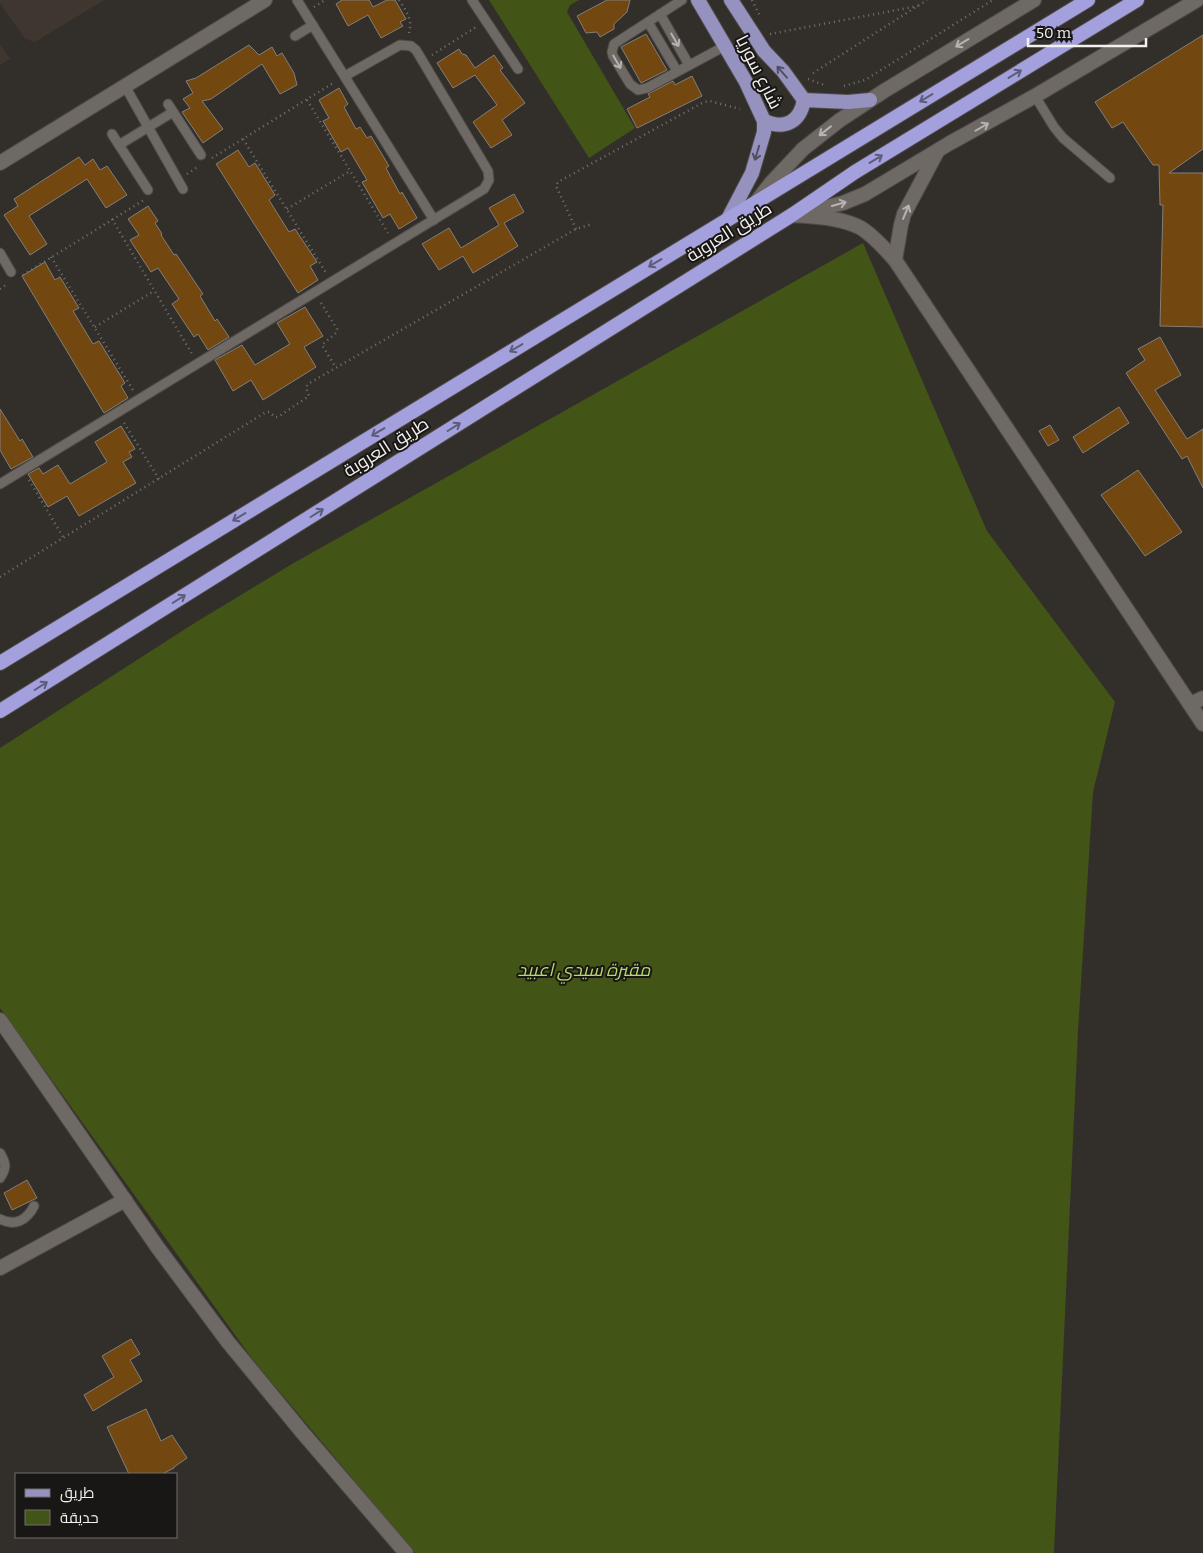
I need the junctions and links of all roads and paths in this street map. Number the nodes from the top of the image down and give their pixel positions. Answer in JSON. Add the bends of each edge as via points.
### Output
{"nodes":[{"id":1,"x":265,"y":0,"type":"edge"},
{"id":2,"x":298,"y":0,"type":"edge"},
{"id":3,"x":399,"y":0,"type":"edge"},
{"id":4,"x":472,"y":0,"type":"edge"},
{"id":5,"x":682,"y":0,"type":"edge"},
{"id":6,"x":698,"y":0,"type":"edge"},
{"id":7,"x":732,"y":0,"type":"edge"},
{"id":8,"x":752,"y":0,"type":"edge"},
{"id":9,"x":916,"y":0,"type":"edge"},
{"id":10,"x":927,"y":0,"type":"edge"},
{"id":11,"x":993,"y":0,"type":"edge"},
{"id":12,"x":1034,"y":0,"type":"edge"},
{"id":13,"x":1088,"y":0,"type":"edge"},
{"id":14,"x":1137,"y":0,"type":"edge"},
{"id":15,"x":1197,"y":0,"type":"edge"},
{"id":16,"x":919,"y":5,"type":"junction"},
{"id":17,"x":660,"y":14,"type":"junction"},
{"id":18,"x":761,"y":17,"type":"dead end"},
{"id":19,"x":486,"y":21,"type":"junction"},
{"id":20,"x":648,"y":22,"type":"junction"},
{"id":21,"x":313,"y":25,"type":"junction"},
{"id":22,"x":295,"y":36,"type":"dead end"},
{"id":23,"x":774,"y":40,"type":"dead end"},
{"id":24,"x":405,"y":44,"type":"junction"},
{"id":25,"x":725,"y":46,"type":"junction"},
{"id":26,"x":422,"y":60,"type":"junction"},
{"id":27,"x":690,"y":65,"type":"junction"},
{"id":28,"x":518,"y":69,"type":"dead end"},
{"id":29,"x":656,"y":71,"type":"dead end"},
{"id":30,"x":677,"y":71,"type":"junction"},
{"id":31,"x":812,"y":73,"type":"dead end"},
{"id":32,"x":345,"y":76,"type":"junction"},
{"id":33,"x":666,"y":78,"type":"junction"},
{"id":34,"x":806,"y":78,"type":"dead end"},
{"id":35,"x":125,"y":86,"type":"junction"},
{"id":36,"x":827,"y":86,"type":"dead end"},
{"id":37,"x":838,"y":86,"type":"dead end"},
{"id":38,"x":1035,"y":96,"type":"junction"},
{"id":39,"x":307,"y":100,"type":"dead end"},
{"id":40,"x":804,"y":100,"type":"junction"},
{"id":41,"x":870,"y":100,"type":"junction"},
{"id":42,"x":740,"y":109,"type":"dead end"},
{"id":43,"x":764,"y":121,"type":"junction"},
{"id":44,"x":148,"y":127,"type":"junction"},
{"id":45,"x":112,"y":134,"type":"dead end"},
{"id":46,"x":243,"y":139,"type":"dead end"},
{"id":47,"x":119,"y":145,"type":"junction"},
{"id":48,"x":938,"y":150,"type":"junction"},
{"id":49,"x":201,"y":155,"type":"dead end"},
{"id":50,"x":0,"y":163,"type":"edge"},
{"id":51,"x":350,"y":170,"type":"junction"},
{"id":52,"x":1110,"y":178,"type":"dead end"},
{"id":53,"x":183,"y":189,"type":"dead end"},
{"id":54,"x":148,"y":190,"type":"dead end"},
{"id":55,"x":756,"y":201,"type":"junction"},
{"id":56,"x":287,"y":209,"type":"junction"},
{"id":57,"x":792,"y":215,"type":"junction"},
{"id":58,"x":728,"y":219,"type":"junction"},
{"id":59,"x":112,"y":220,"type":"dead end"},
{"id":60,"x":434,"y":220,"type":"junction"},
{"id":61,"x":592,"y":224,"type":"dead end"},
{"id":62,"x":576,"y":229,"type":"junction"},
{"id":63,"x":394,"y":244,"type":"junction"},
{"id":64,"x":0,"y":253,"type":"edge"},
{"id":65,"x":51,"y":257,"type":"dead end"},
{"id":66,"x":895,"y":260,"type":"junction"},
{"id":67,"x":11,"y":272,"type":"dead end"},
{"id":68,"x":332,"y":282,"type":"junction"},
{"id":69,"x":154,"y":291,"type":"junction"},
{"id":70,"x":314,"y":293,"type":"junction"},
{"id":71,"x":94,"y":327,"type":"junction"},
{"id":72,"x":198,"y":364,"type":"junction"},
{"id":73,"x":336,"y":368,"type":"junction"},
{"id":74,"x":139,"y":400,"type":"junction"},
{"id":75,"x":118,"y":412,"type":"junction"},
{"id":76,"x":23,"y":470,"type":"junction"},
{"id":77,"x":160,"y":478,"type":"junction"},
{"id":78,"x":0,"y":484,"type":"edge"},
{"id":79,"x":63,"y":538,"type":"junction"},
{"id":80,"x":0,"y":577,"type":"edge"},
{"id":81,"x":0,"y":663,"type":"edge"},
{"id":82,"x":1197,"y":701,"type":"edge"},
{"id":83,"x":0,"y":711,"type":"edge"},
{"id":84,"x":1203,"y":724,"type":"edge"},
{"id":85,"x":0,"y":1020,"type":"edge"},
{"id":86,"x":0,"y":1153,"type":"edge"},
{"id":87,"x":0,"y":1178,"type":"edge"},
{"id":88,"x":125,"y":1200,"type":"junction"},
{"id":89,"x":34,"y":1206,"type":"dead end"},
{"id":90,"x":0,"y":1219,"type":"edge"},
{"id":91,"x":0,"y":1268,"type":"edge"},
{"id":92,"x":406,"y":1553,"type":"edge"}],
"edges":[{"from":1,"to":35,"type":"main road"},
{"from":2,"to":21,"type":"lane"},
{"from":3,"to":24,"type":"path","via":[[411,23]]},
{"from":4,"to":19,"type":"lane"},
{"from":5,"to":17,"type":"lane"},
{"from":6,"to":25,"type":"main road","name":"شارع سوريا"},
{"from":40,"to":7,"type":"main road","name":"شارع سوريا","one_way":true,"via":[[764,51]]},
{"from":8,"to":18,"type":"path"},
{"from":9,"to":16,"type":"path"},
{"from":10,"to":16,"type":"path"},
{"from":11,"to":37,"type":"path","via":[[865,80]]},
{"from":12,"to":41,"type":"main road","name":"طريق العروبة","one_way":true},
{"from":13,"to":55,"type":"highway","name":"طريق العروبة","one_way":true},
{"from":57,"to":14,"type":"highway","name":"طريق العروبة","one_way":true,"via":[[855,172]]},
{"from":15,"to":38,"type":"main road","name":"طريق العروبة"},
{"from":16,"to":23,"type":"path","via":[[770,34]]},
{"from":16,"to":31,"type":"path"},
{"from":17,"to":20,"type":"lane"},
{"from":17,"to":27,"type":"lane","one_way":true},
{"from":19,"to":26,"type":"path"},
{"from":19,"to":28,"type":"lane"},
{"from":20,"to":30,"type":"lane"},
{"from":20,"to":33,"type":"lane","one_way":true,"via":[[636,34],[618,41],[612,49],[613,56],[633,88],[642,90]]},
{"from":21,"to":22,"type":"lane"},
{"from":21,"to":32,"type":"lane"},
{"from":24,"to":26,"type":"lane","via":[[416,50]]},
{"from":24,"to":32,"type":"lane","via":[[394,47]]},
{"from":25,"to":27,"type":"lane"},
{"from":25,"to":43,"type":"main road","name":"شارع سوريا"},
{"from":26,"to":60,"type":"lane","via":[[489,175],[484,189]]},
{"from":27,"to":30,"type":"lane"},
{"from":29,"to":33,"type":"lane"},
{"from":30,"to":33,"type":"lane"},
{"from":32,"to":60,"type":"lane"},
{"from":34,"to":36,"type":"path"},
{"from":35,"to":44,"type":"lane"},
{"from":35,"to":50,"type":"main road"},
{"from":48,"to":38,"type":"main road","name":"طريق العروبة","one_way":true},
{"from":38,"to":52,"type":"lane","via":[[1063,138]]},
{"from":39,"to":51,"type":"path"},
{"from":40,"to":41,"type":"main road","name":"شارع سوريا"},
{"from":40,"to":43,"type":"main road","via":[[799,115],[790,122],[779,125]]},
{"from":41,"to":55,"type":"main road","name":"طريق العروبة","one_way":true,"via":[[803,149]]},
{"from":42,"to":62,"type":"path","via":[[704,102],[558,182],[556,186]]},
{"from":43,"to":58,"type":"main road","name":"شارع سوريا","one_way":true,"via":[[752,173]]},
{"from":44,"to":47,"type":"lane"},
{"from":44,"to":49,"type":"lane","via":[[171,108]]},
{"from":44,"to":53,"type":"lane"},
{"from":45,"to":47,"type":"lane"},
{"from":46,"to":56,"type":"path"},
{"from":47,"to":54,"type":"lane"},
{"from":57,"to":48,"type":"main road","name":"طريق العروبة","one_way":true,"via":[[843,203],[865,194]]},
{"from":66,"to":48,"type":"main road","one_way":true,"via":[[904,214]]},
{"from":51,"to":56,"type":"path"},
{"from":51,"to":63,"type":"path"},
{"from":55,"to":58,"type":"highway","name":"طريق العروبة"},
{"from":56,"to":68,"type":"path"},
{"from":57,"to":66,"type":"main road","via":[[840,220],[860,228],[875,238]]},
{"from":83,"to":57,"type":"highway","name":"طريق العروبة","one_way":true},
{"from":58,"to":81,"type":"highway","name":"طريق العروبة","one_way":true},
{"from":59,"to":69,"type":"path"},
{"from":60,"to":63,"type":"lane"},
{"from":61,"to":62,"type":"path"},
{"from":62,"to":73,"type":"path"},
{"from":63,"to":68,"type":"lane"},
{"from":64,"to":67,"type":"lane"},
{"from":65,"to":71,"type":"path"},
{"from":66,"to":82,"type":"main road"},
{"from":68,"to":70,"type":"lane"},
{"from":69,"to":71,"type":"path"},
{"from":69,"to":72,"type":"path"},
{"from":70,"to":72,"type":"lane"},
{"from":70,"to":73,"type":"path","via":[[337,329],[322,345]]},
{"from":71,"to":74,"type":"path"},
{"from":72,"to":74,"type":"lane"},
{"from":73,"to":77,"type":"path","via":[[308,384],[309,396],[278,418],[266,412]]},
{"from":74,"to":75,"type":"lane"},
{"from":75,"to":76,"type":"lane"},
{"from":75,"to":77,"type":"path"},
{"from":76,"to":78,"type":"lane"},
{"from":76,"to":79,"type":"path"},
{"from":77,"to":79,"type":"path"},
{"from":79,"to":80,"type":"path"},
{"from":82,"to":84,"type":"main road"},
{"from":85,"to":88,"type":"main road"},
{"from":86,"to":87,"type":"lane","via":[[6,1170]]},
{"from":88,"to":91,"type":"main road"},
{"from":88,"to":92,"type":"main road","via":[[234,1350]]},
{"from":89,"to":90,"type":"lane","via":[[28,1216],[17,1222]]}]}
